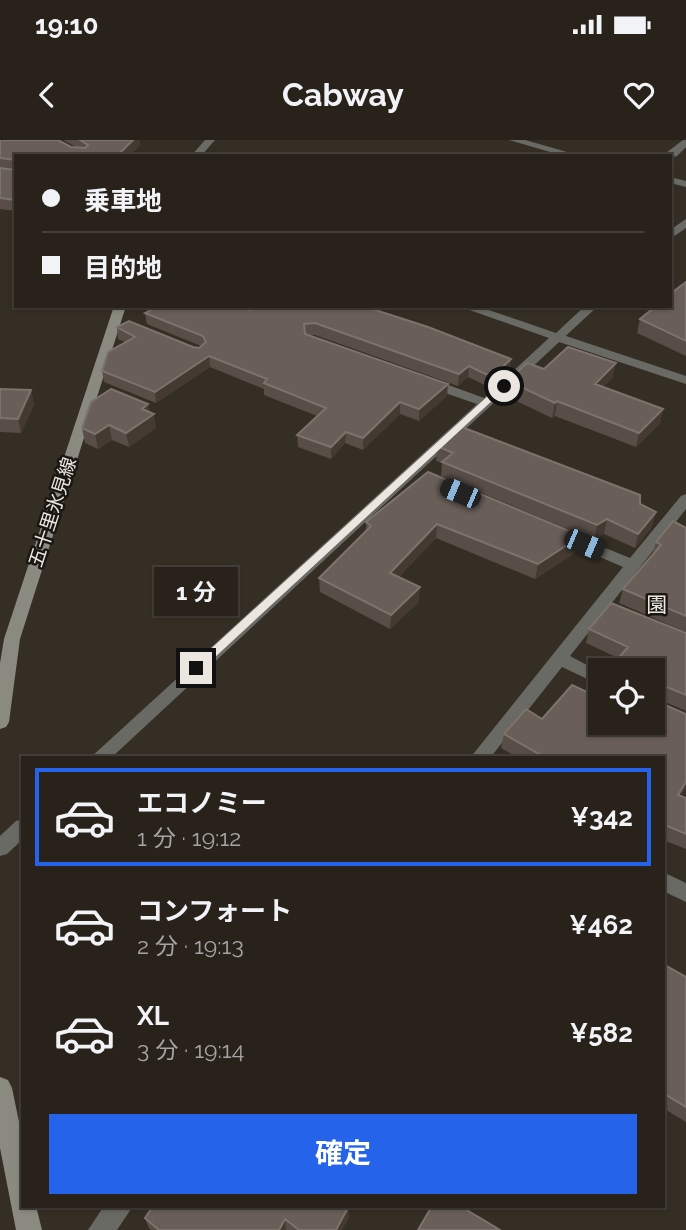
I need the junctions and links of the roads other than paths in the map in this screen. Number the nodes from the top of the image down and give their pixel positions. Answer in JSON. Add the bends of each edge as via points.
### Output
{"nodes":[{"id":1,"x":210,"y":140,"type":"edge"},
{"id":2,"x":514,"y":140,"type":"edge"},
{"id":3,"x":686,"y":142,"type":"edge"},
{"id":4,"x":198,"y":154,"type":"edge"},
{"id":5,"x":568,"y":154,"type":"edge"},
{"id":6,"x":672,"y":155,"type":"edge"},
{"id":7,"x":686,"y":222,"type":"edge"},
{"id":8,"x":672,"y":234,"type":"edge"},
{"id":9,"x":470,"y":308,"type":"edge"},
{"id":10,"x":590,"y":308,"type":"edge"},
{"id":11,"x":120,"y":316,"type":"edge"},
{"id":12,"x":557,"y":337,"type":"junction"},
{"id":13,"x":411,"y":376,"type":"edge"},
{"id":14,"x":686,"y":380,"type":"edge"},
{"id":15,"x":486,"y":403,"type":"junction"},
{"id":16,"x":686,"y":499,"type":"edge"},
{"id":17,"x":668,"y":521,"type":"junction"},
{"id":18,"x":686,"y":528,"type":"edge"},
{"id":19,"x":546,"y":529,"type":"edge"},
{"id":20,"x":633,"y":565,"type":"junction"},
{"id":21,"x":558,"y":658,"type":"junction"},
{"id":22,"x":588,"y":673,"type":"edge"},
{"id":23,"x":0,"y":722,"type":"edge"},
{"id":24,"x":101,"y":756,"type":"edge"},
{"id":25,"x":481,"y":756,"type":"edge"},
{"id":26,"x":21,"y":829,"type":"edge"},
{"id":27,"x":0,"y":848,"type":"edge"},
{"id":28,"x":665,"y":882,"type":"edge"},
{"id":29,"x":686,"y":893,"type":"edge"},
{"id":30,"x":0,"y":1088,"type":"edge"},
{"id":31,"x":21,"y":1194,"type":"edge"},
{"id":32,"x":24,"y":1208,"type":"edge"},
{"id":33,"x":118,"y":1208,"type":"edge"},
{"id":34,"x":29,"y":1230,"type":"edge"},
{"id":35,"x":101,"y":1230,"type":"edge"}],
"edges":[{"from":1,"to":4,"type":"street"},
{"from":2,"to":5,"type":"street"},
{"from":3,"to":6,"type":"street"},
{"from":7,"to":8,"type":"street"},
{"from":9,"to":12,"type":"street"},
{"from":10,"to":12,"type":"street"},
{"from":11,"to":23,"type":"main road","name":"五十里氷見線","via":[[12,639]]},
{"from":12,"to":14,"type":"street"},
{"from":12,"to":15,"type":"street"},
{"from":13,"to":15,"type":"street"},
{"from":15,"to":24,"type":"street","via":[[416,475]]},
{"from":16,"to":17,"type":"street"},
{"from":17,"to":18,"type":"street"},
{"from":17,"to":20,"type":"street"},
{"from":19,"to":20,"type":"street"},
{"from":20,"to":21,"type":"street","via":[[607,608]]},
{"from":21,"to":22,"type":"street"},
{"from":21,"to":25,"type":"street"},
{"from":26,"to":27,"type":"street"},
{"from":28,"to":29,"type":"street"},
{"from":30,"to":31,"type":"main road"},
{"from":32,"to":34,"type":"main road"},
{"from":33,"to":35,"type":"street"}]}
